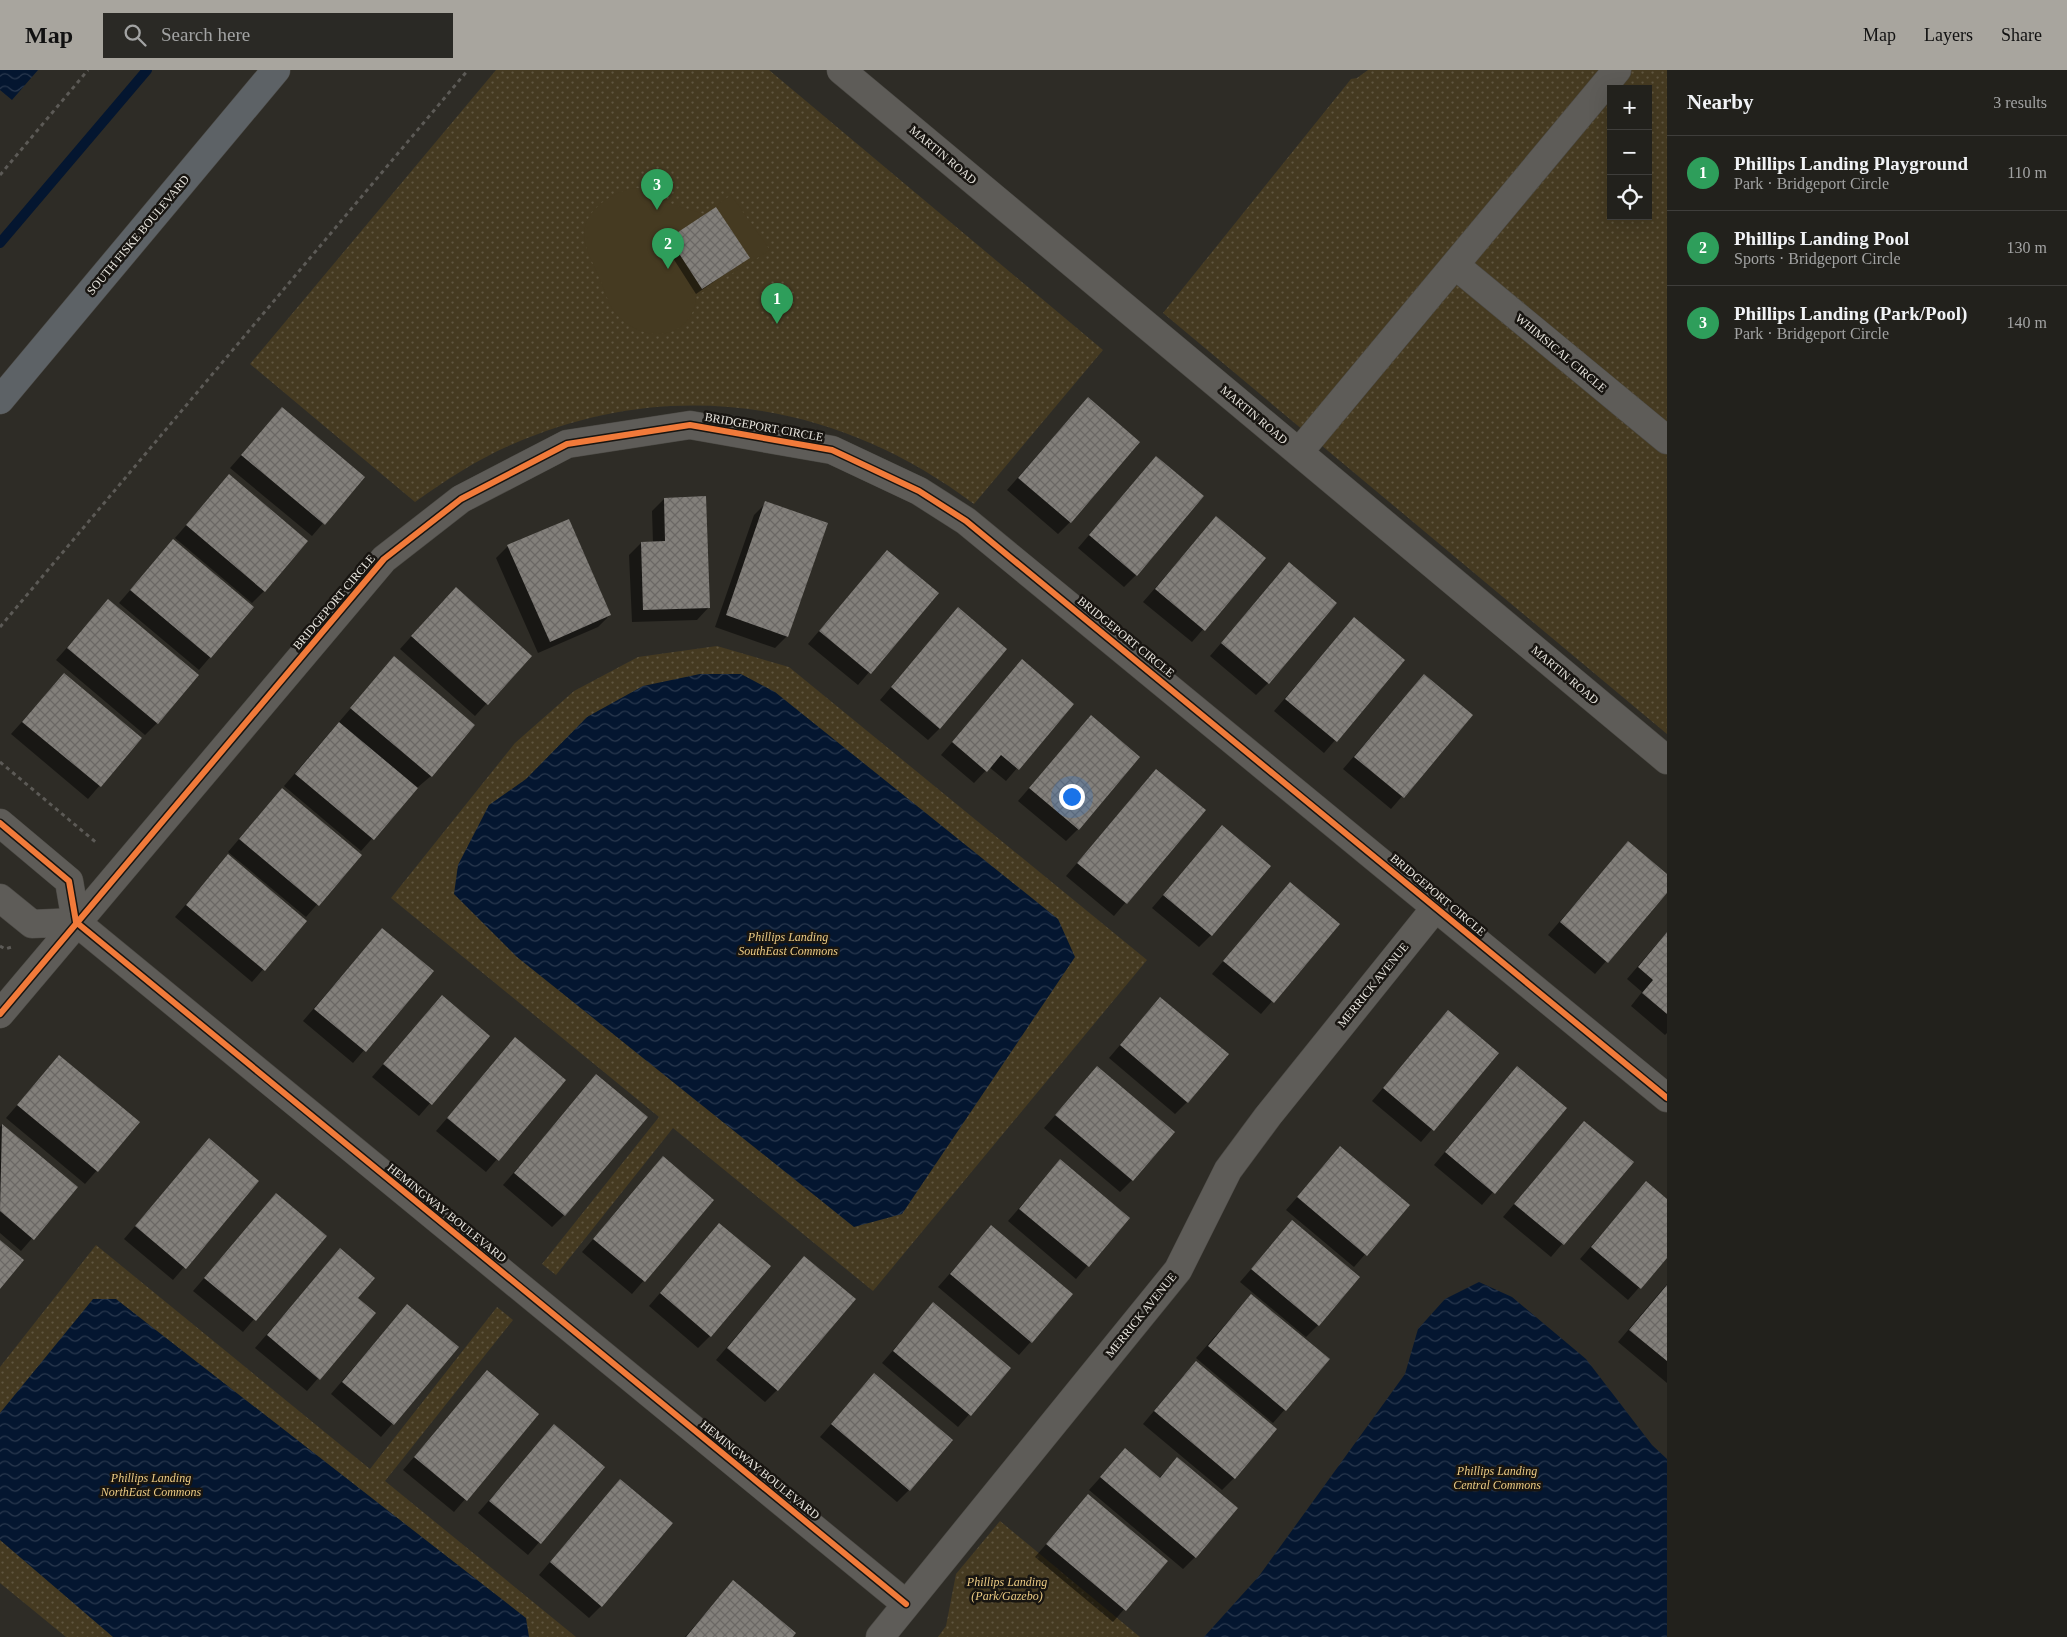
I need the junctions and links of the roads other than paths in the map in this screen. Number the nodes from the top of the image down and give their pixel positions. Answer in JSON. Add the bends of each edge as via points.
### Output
{"nodes":[{"id":1,"x":276,"y":70,"type":"edge"},
{"id":2,"x":841,"y":70,"type":"edge"},
{"id":3,"x":1617,"y":70,"type":"edge"},
{"id":4,"x":1455,"y":265,"type":"junction"},
{"id":5,"x":0,"y":400,"type":"edge"},
{"id":6,"x":1667,"y":440,"type":"edge"},
{"id":7,"x":1299,"y":452,"type":"junction"},
{"id":8,"x":1667,"y":760,"type":"edge"},
{"id":9,"x":0,"y":823,"type":"edge"},
{"id":10,"x":0,"y":898,"type":"edge"},
{"id":11,"x":1436,"y":907,"type":"junction"},
{"id":12,"x":76,"y":922,"type":"junction"},
{"id":13,"x":0,"y":1014,"type":"edge"},
{"id":14,"x":1667,"y":1098,"type":"edge"},
{"id":15,"x":906,"y":1604,"type":"junction"},
{"id":16,"x":880,"y":1637,"type":"edge"}],
"edges":[{"from":1,"to":5,"type":"main road","name":"SOUTH FISKE BOULEVARD"},
{"from":2,"to":7,"type":"street","name":"MARTIN ROAD"},
{"from":3,"to":4,"type":"street"},
{"from":4,"to":6,"type":"street","name":"WHIMSICAL CIRCLE"},
{"from":4,"to":7,"type":"street"},
{"from":7,"to":8,"type":"street","name":"MARTIN ROAD"},
{"from":9,"to":12,"type":"street","via":[[69,881]]},
{"from":10,"to":12,"type":"street","via":[[32,924]]},
{"from":11,"to":12,"type":"street","name":"BRIDGEPORT CIRCLE","via":[[966,521],[919,491],[832,450],[690,425],[567,444],[461,499],[384,560]]},
{"from":11,"to":14,"type":"street","name":"BRIDGEPORT CIRCLE"},
{"from":11,"to":15,"type":"street","name":"MERRICK AVENUE","via":[[1228,1170],[1178,1270]]},
{"from":12,"to":13,"type":"street","name":"BRIDGEPORT CIRCLE"},
{"from":12,"to":15,"type":"street","name":"HEMINGWAY BOULEVARD"},
{"from":15,"to":16,"type":"street","name":"MERRICK AVENUE"}]}
